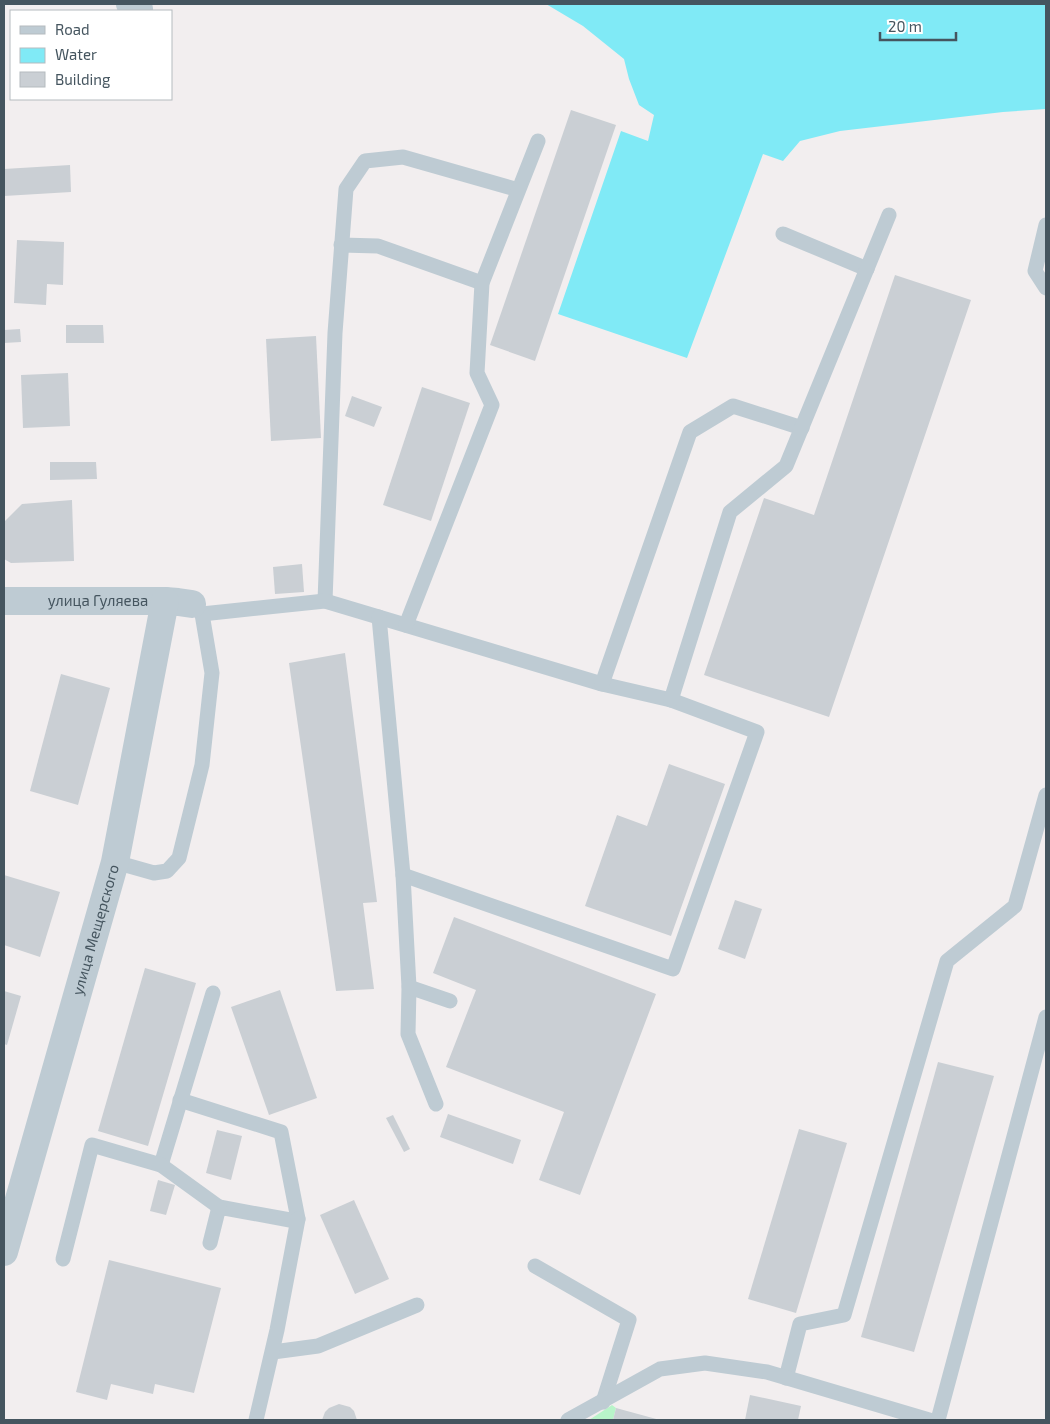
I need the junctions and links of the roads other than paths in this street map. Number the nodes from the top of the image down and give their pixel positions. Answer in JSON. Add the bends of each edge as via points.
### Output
{"nodes":[{"id":1,"x":538,"y":141,"type":"dead end"},
{"id":2,"x":515,"y":189,"type":"dead end"},
{"id":3,"x":890,"y":214,"type":"dead end"},
{"id":4,"x":1046,"y":225,"type":"edge"},
{"id":5,"x":783,"y":234,"type":"dead end"},
{"id":6,"x":341,"y":245,"type":"junction"},
{"id":7,"x":867,"y":269,"type":"junction"},
{"id":8,"x":482,"y":283,"type":"junction"},
{"id":9,"x":1046,"y":288,"type":"edge"},
{"id":10,"x":802,"y":428,"type":"junction"},
{"id":11,"x":325,"y":600,"type":"junction"},
{"id":12,"x":4,"y":601,"type":"edge"},
{"id":13,"x":165,"y":601,"type":"junction"},
{"id":14,"x":197,"y":609,"type":"junction"},
{"id":15,"x":379,"y":617,"type":"junction"},
{"id":16,"x":406,"y":625,"type":"junction"},
{"id":17,"x":602,"y":684,"type":"junction"},
{"id":18,"x":671,"y":700,"type":"junction"},
{"id":19,"x":1046,"y":795,"type":"edge"},
{"id":20,"x":115,"y":862,"type":"junction"},
{"id":21,"x":403,"y":875,"type":"junction"},
{"id":22,"x":409,"y":987,"type":"junction"},
{"id":23,"x":213,"y":993,"type":"dead end"},
{"id":24,"x":450,"y":1001,"type":"dead end"},
{"id":25,"x":1046,"y":1017,"type":"edge"},
{"id":26,"x":180,"y":1100,"type":"junction"},
{"id":27,"x":436,"y":1104,"type":"dead end"},
{"id":28,"x":161,"y":1165,"type":"junction"},
{"id":29,"x":219,"y":1207,"type":"junction"},
{"id":30,"x":298,"y":1219,"type":"junction"},
{"id":31,"x":210,"y":1243,"type":"dead end"},
{"id":32,"x":4,"y":1252,"type":"edge"},
{"id":33,"x":63,"y":1259,"type":"dead end"},
{"id":34,"x":535,"y":1266,"type":"dead end"},
{"id":35,"x":418,"y":1304,"type":"dead end"},
{"id":36,"x":273,"y":1352,"type":"junction"},
{"id":37,"x":786,"y":1378,"type":"junction"},
{"id":38,"x":603,"y":1402,"type":"junction"},
{"id":39,"x":256,"y":1420,"type":"edge"},
{"id":40,"x":568,"y":1420,"type":"edge"},
{"id":41,"x":929,"y":1420,"type":"edge"},
{"id":42,"x":938,"y":1420,"type":"edge"}],
"edges":[{"from":1,"to":8,"type":"lane"},
{"from":2,"to":6,"type":"lane","via":[[403,157],[364,161],[346,189]]},
{"from":3,"to":7,"type":"lane"},
{"from":4,"to":9,"type":"lane","via":[[1035,271]]},
{"from":5,"to":7,"type":"lane"},
{"from":6,"to":8,"type":"lane","via":[[378,246]]},
{"from":6,"to":11,"type":"lane"},
{"from":7,"to":10,"type":"lane"},
{"from":8,"to":16,"type":"lane","via":[[477,373],[492,405]]},
{"from":10,"to":17,"type":"lane","via":[[733,406],[690,432]]},
{"from":10,"to":18,"type":"lane","via":[[786,466],[730,512]]},
{"from":11,"to":14,"type":"lane"},
{"from":11,"to":15,"type":"lane"},
{"from":12,"to":13,"type":"street","name":"улица Гуляева"},
{"from":13,"to":14,"type":"street","name":"улица Гуляева"},
{"from":13,"to":20,"type":"street","name":"улица Мещерского"},
{"from":14,"to":20,"type":"lane","via":[[212,673],[202,765],[179,858],[167,871],[154,873]]},
{"from":15,"to":16,"type":"lane"},
{"from":15,"to":21,"type":"lane"},
{"from":16,"to":17,"type":"lane"},
{"from":17,"to":18,"type":"lane"},
{"from":18,"to":21,"type":"lane","via":[[757,732],[673,969]]},
{"from":19,"to":37,"type":"lane","via":[[1015,906],[947,961],[844,1315],[800,1324]]},
{"from":20,"to":32,"type":"street","name":"улица Мещерского"},
{"from":21,"to":22,"type":"lane"},
{"from":22,"to":24,"type":"lane"},
{"from":22,"to":27,"type":"lane","via":[[408,1034]]},
{"from":23,"to":26,"type":"lane"},
{"from":25,"to":42,"type":"lane"},
{"from":26,"to":28,"type":"lane"},
{"from":26,"to":30,"type":"lane","via":[[281,1132]]},
{"from":28,"to":29,"type":"lane"},
{"from":28,"to":33,"type":"lane","via":[[92,1145]]},
{"from":29,"to":30,"type":"lane"},
{"from":29,"to":31,"type":"lane"},
{"from":30,"to":36,"type":"lane"},
{"from":34,"to":38,"type":"lane","via":[[629,1320]]},
{"from":35,"to":36,"type":"lane","via":[[318,1346]]},
{"from":36,"to":39,"type":"lane"},
{"from":37,"to":38,"type":"lane","via":[[767,1372],[696,1364],[660,1369]]},
{"from":37,"to":41,"type":"lane"},
{"from":38,"to":40,"type":"lane"}]}
